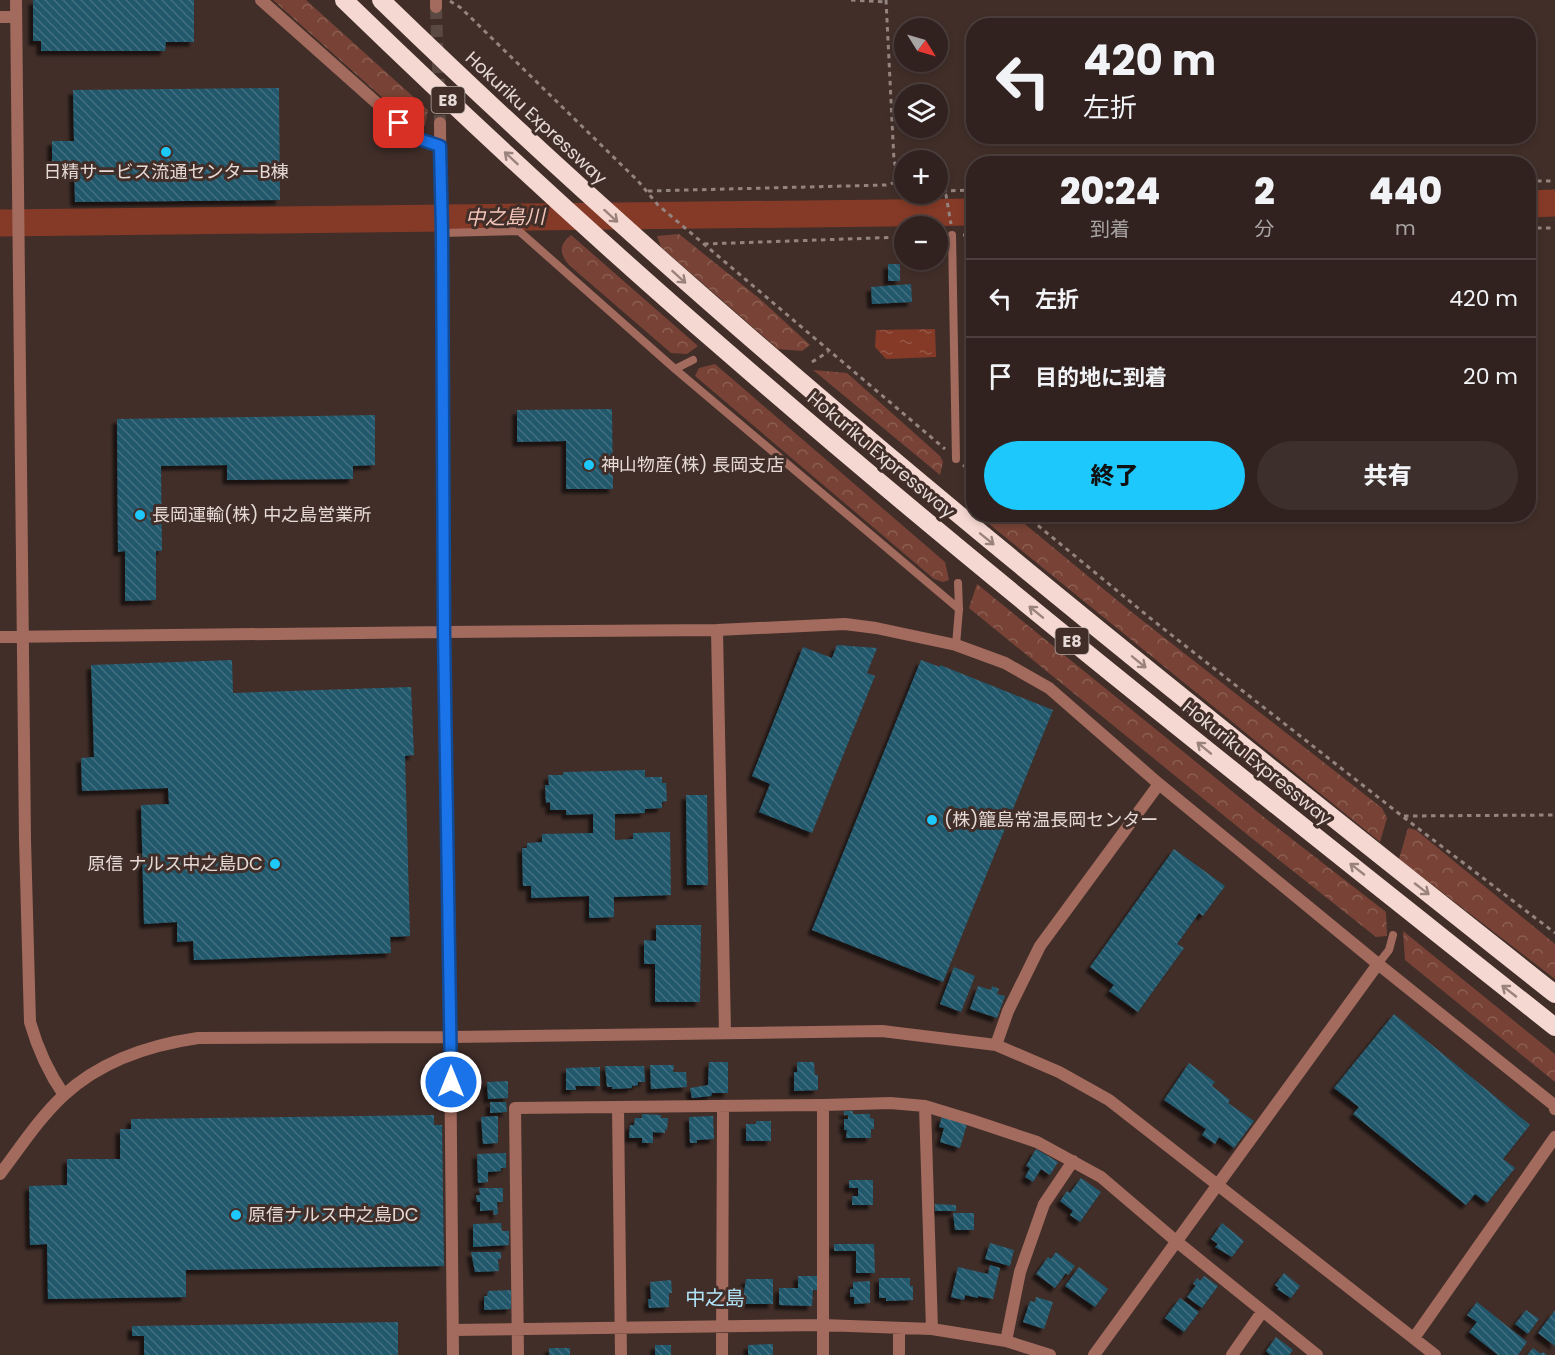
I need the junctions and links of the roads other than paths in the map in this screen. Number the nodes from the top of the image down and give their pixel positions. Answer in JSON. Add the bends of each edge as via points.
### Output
{"nodes":[{"id":1,"x":16,"y":0,"type":"edge"},
{"id":2,"x":261,"y":0,"type":"edge"},
{"id":3,"x":336,"y":0,"type":"edge"},
{"id":4,"x":344,"y":0,"type":"edge"},
{"id":5,"x":381,"y":0,"type":"edge"},
{"id":6,"x":394,"y":0,"type":"edge"},
{"id":7,"x":0,"y":17,"type":"edge"},
{"id":8,"x":16,"y":17,"type":"junction"},
{"id":9,"x":425,"y":78,"type":"junction"},
{"id":10,"x":440,"y":123,"type":"tunnel mouth"},
{"id":11,"x":440,"y":146,"type":"junction"},
{"id":12,"x":588,"y":195,"type":"junction"},
{"id":13,"x":442,"y":233,"type":"junction"},
{"id":14,"x":952,"y":236,"type":"dead end"},
{"id":15,"x":693,"y":360,"type":"dead end"},
{"id":16,"x":675,"y":369,"type":"junction"},
{"id":17,"x":956,"y":459,"type":"road end"},
{"id":18,"x":966,"y":520,"type":"edge"},
{"id":19,"x":968,"y":522,"type":"edge"},
{"id":20,"x":958,"y":583,"type":"dead end"},
{"id":21,"x":959,"y":609,"type":"junction"},
{"id":22,"x":717,"y":630,"type":"junction"},
{"id":23,"x":444,"y":632,"type":"junction"},
{"id":24,"x":0,"y":637,"type":"edge"},
{"id":25,"x":24,"y":637,"type":"junction"},
{"id":26,"x":956,"y":645,"type":"junction"},
{"id":27,"x":1159,"y":784,"type":"junction"},
{"id":28,"x":1393,"y":935,"type":"dead end"},
{"id":29,"x":1378,"y":964,"type":"junction"},
{"id":30,"x":1555,"y":994,"type":"edge"},
{"id":31,"x":1555,"y":1027,"type":"edge"},
{"id":32,"x":725,"y":1033,"type":"junction"},
{"id":33,"x":450,"y":1037,"type":"junction"},
{"id":34,"x":996,"y":1045,"type":"junction"},
{"id":35,"x":64,"y":1095,"type":"junction"},
{"id":36,"x":723,"y":1106,"type":"junction"},
{"id":37,"x":823,"y":1106,"type":"junction"},
{"id":38,"x":925,"y":1106,"type":"junction"},
{"id":39,"x":618,"y":1107,"type":"junction"},
{"id":40,"x":1555,"y":1109,"type":"edge"},
{"id":41,"x":1555,"y":1137,"type":"edge"},
{"id":42,"x":1073,"y":1161,"type":"junction"},
{"id":43,"x":0,"y":1174,"type":"edge"},
{"id":44,"x":1217,"y":1184,"type":"junction"},
{"id":45,"x":1176,"y":1241,"type":"junction"},
{"id":46,"x":1262,"y":1312,"type":"junction"},
{"id":47,"x":822,"y":1324,"type":"junction"},
{"id":48,"x":620,"y":1327,"type":"junction"},
{"id":49,"x":721,"y":1327,"type":"junction"},
{"id":50,"x":899,"y":1328,"type":"junction"},
{"id":51,"x":932,"y":1329,"type":"junction"},
{"id":52,"x":453,"y":1330,"type":"junction"},
{"id":53,"x":518,"y":1330,"type":"junction"},
{"id":54,"x":1414,"y":1338,"type":"junction"},
{"id":55,"x":1006,"y":1341,"type":"junction"},
{"id":56,"x":453,"y":1355,"type":"edge"},
{"id":57,"x":518,"y":1355,"type":"edge"},
{"id":58,"x":621,"y":1355,"type":"edge"},
{"id":59,"x":722,"y":1355,"type":"edge"},
{"id":60,"x":823,"y":1355,"type":"edge"},
{"id":61,"x":899,"y":1355,"type":"edge"},
{"id":62,"x":1050,"y":1355,"type":"edge"},
{"id":63,"x":1094,"y":1355,"type":"edge"},
{"id":64,"x":1232,"y":1355,"type":"edge"},
{"id":65,"x":1317,"y":1355,"type":"edge"},
{"id":66,"x":1435,"y":1355,"type":"edge"}],
"edges":[{"from":1,"to":8,"type":"street"},
{"from":2,"to":11,"type":"street","via":[[416,138]]},
{"from":3,"to":9,"type":"highway"},
{"from":4,"to":9,"type":"highway","name":"Hokuriku Expressway","number":"E8"},
{"from":5,"to":12,"type":"highway","name":"Hokuriku Expressway","number":"E8"},
{"from":6,"to":12,"type":"highway","via":[[543,145]]},
{"from":7,"to":8,"type":"street"},
{"from":8,"to":25,"type":"street"},
{"from":31,"to":9,"type":"highway","name":"Hokuriku Expressway","number":"E8","one_way":true,"via":[[960,549],[725,351]]},
{"from":10,"to":11,"type":"street"},
{"from":11,"to":13,"type":"street"},
{"from":12,"to":18,"type":"highway","name":"Hokuriku Expressway","number":"E8","one_way":true,"via":[[749,339]]},
{"from":13,"to":16,"type":"lane","via":[[519,231]]},
{"from":13,"to":23,"type":"street"},
{"from":14,"to":17,"type":"lane"},
{"from":15,"to":16,"type":"lane"},
{"from":16,"to":21,"type":"lane"},
{"from":19,"to":30,"type":"highway","name":"Hokuriku Expressway","number":"E8","one_way":true},
{"from":20,"to":21,"type":"lane"},
{"from":21,"to":26,"type":"lane"},
{"from":22,"to":23,"type":"street"},
{"from":22,"to":26,"type":"street","via":[[845,624]]},
{"from":22,"to":32,"type":"street"},
{"from":23,"to":25,"type":"street"},
{"from":23,"to":33,"type":"street"},
{"from":24,"to":25,"type":"street"},
{"from":25,"to":35,"type":"street","via":[[30,1022],[47,1070]]},
{"from":26,"to":27,"type":"street","via":[[1005,663],[1049,688]]},
{"from":27,"to":29,"type":"street"},
{"from":27,"to":34,"type":"street","via":[[1040,946]]},
{"from":28,"to":29,"type":"lane","via":[[1389,950]]},
{"from":29,"to":40,"type":"street"},
{"from":29,"to":44,"type":"street"},
{"from":32,"to":33,"type":"street"},
{"from":32,"to":34,"type":"street","via":[[882,1032]]},
{"from":33,"to":35,"type":"street","via":[[166,1043],[115,1061]]},
{"from":33,"to":52,"type":"street"},
{"from":34,"to":44,"type":"street","via":[[1059,1072],[1109,1100]]},
{"from":35,"to":43,"type":"street"},
{"from":36,"to":37,"type":"street"},
{"from":36,"to":39,"type":"street"},
{"from":36,"to":49,"type":"street"},
{"from":37,"to":38,"type":"street"},
{"from":37,"to":47,"type":"street"},
{"from":38,"to":42,"type":"street","via":[[1037,1142]]},
{"from":38,"to":51,"type":"street"},
{"from":39,"to":48,"type":"street"},
{"from":39,"to":53,"type":"street","via":[[515,1108]]},
{"from":41,"to":54,"type":"street"},
{"from":42,"to":45,"type":"street","via":[[1101,1177]]},
{"from":42,"to":55,"type":"street","via":[[1044,1204],[1020,1272]]},
{"from":44,"to":45,"type":"street"},
{"from":44,"to":54,"type":"street"},
{"from":45,"to":46,"type":"street"},
{"from":45,"to":63,"type":"street"},
{"from":46,"to":64,"type":"street"},
{"from":46,"to":65,"type":"street"},
{"from":47,"to":49,"type":"street"},
{"from":47,"to":50,"type":"street"},
{"from":47,"to":60,"type":"street"},
{"from":48,"to":49,"type":"street"},
{"from":48,"to":53,"type":"street"},
{"from":48,"to":58,"type":"street"},
{"from":49,"to":59,"type":"street"},
{"from":50,"to":51,"type":"street"},
{"from":50,"to":61,"type":"street"},
{"from":51,"to":55,"type":"street"},
{"from":52,"to":53,"type":"street"},
{"from":52,"to":56,"type":"street"},
{"from":53,"to":57,"type":"street"},
{"from":54,"to":66,"type":"street"},
{"from":55,"to":62,"type":"street"}]}
